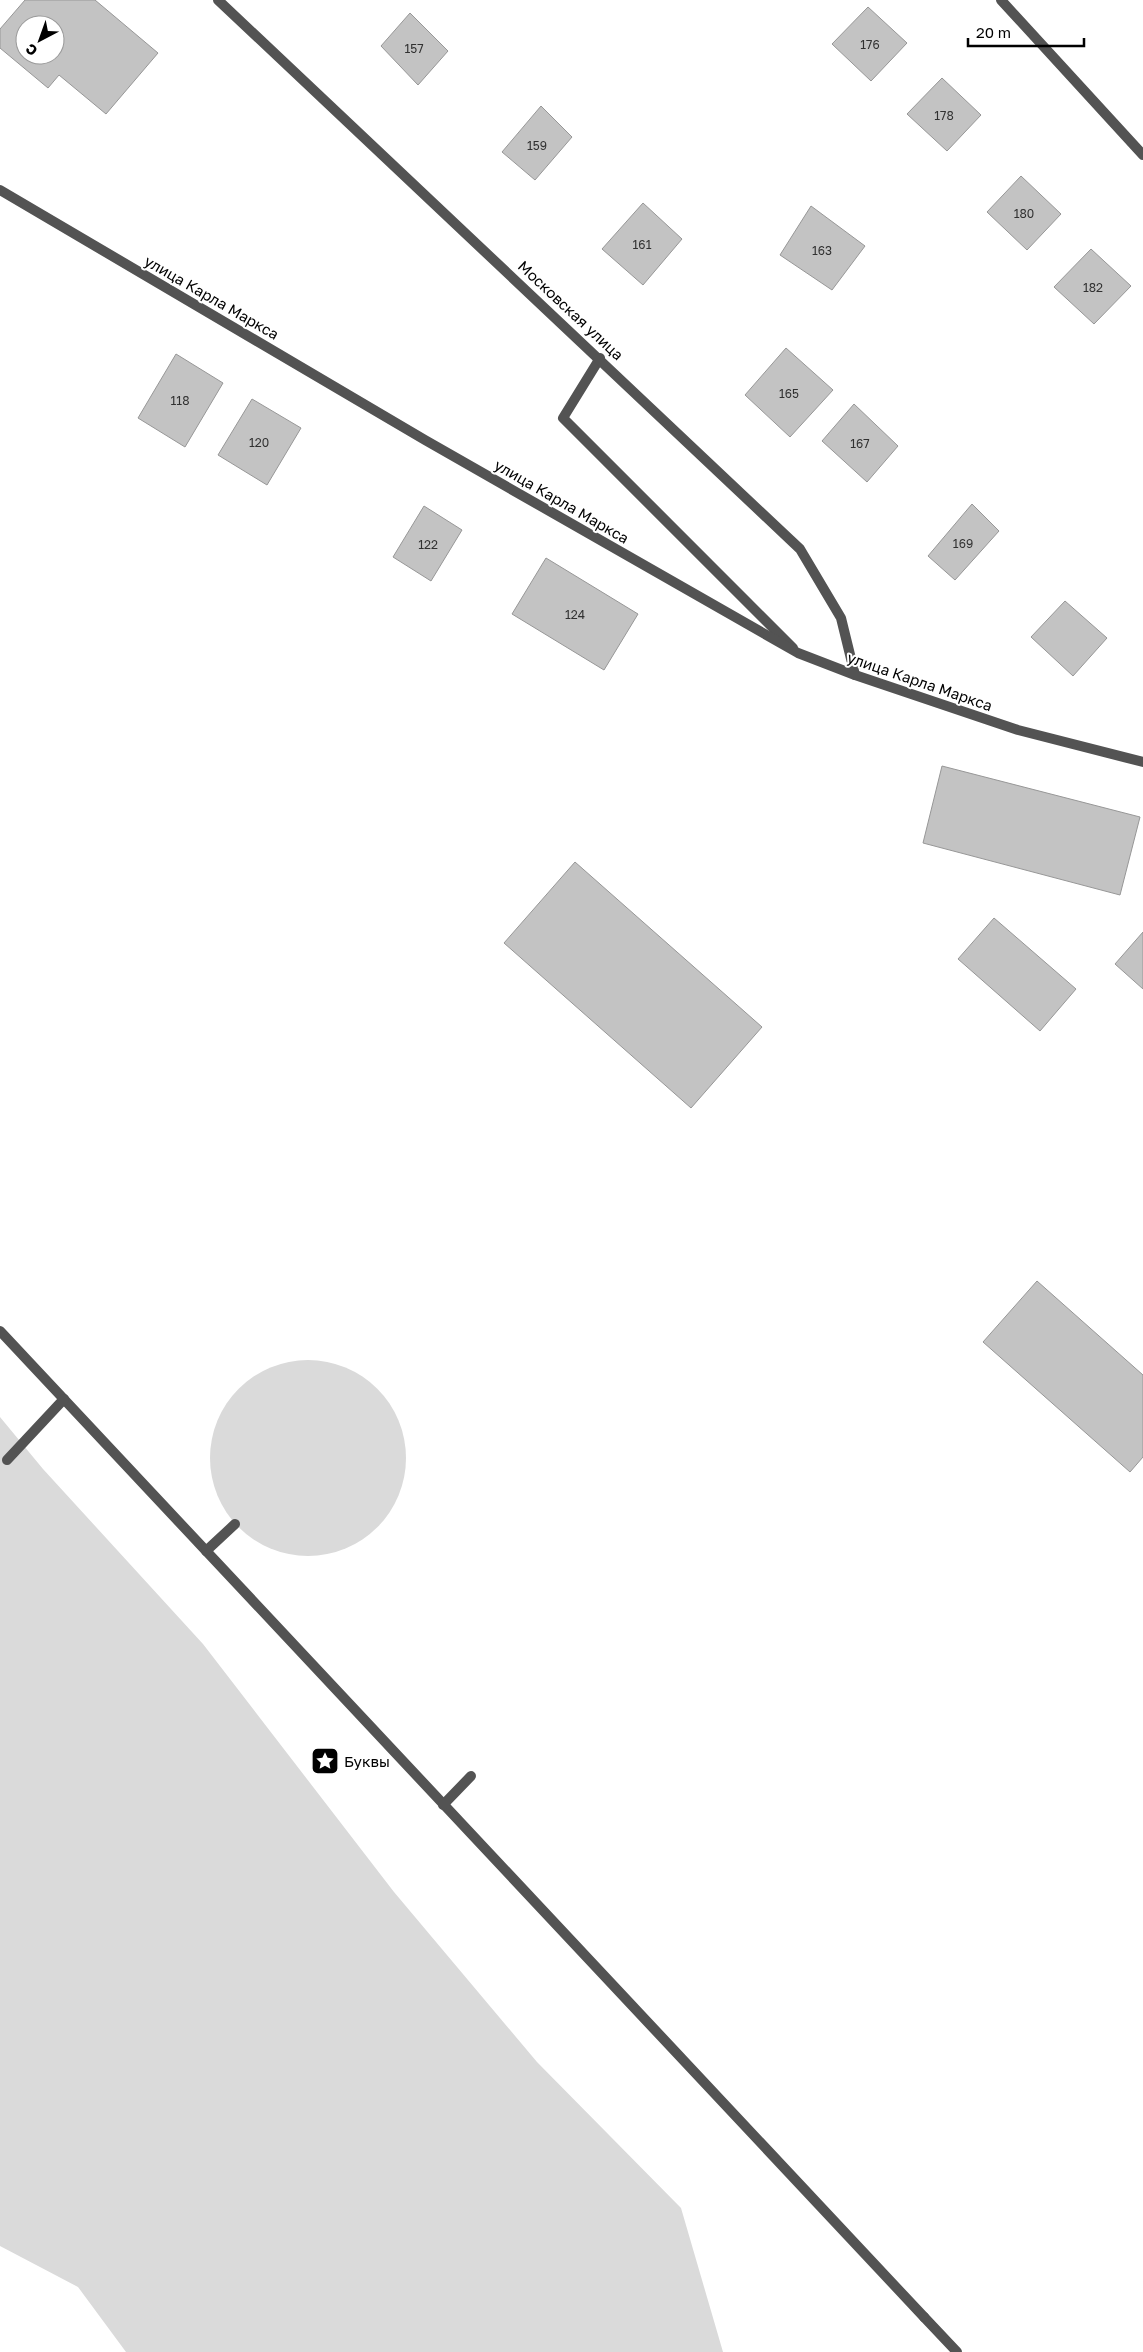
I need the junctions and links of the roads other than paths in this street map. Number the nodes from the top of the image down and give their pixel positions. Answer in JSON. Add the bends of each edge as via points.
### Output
{"nodes":[{"id":1,"x":218,"y":0,"type":"edge"},
{"id":2,"x":1001,"y":0,"type":"edge"},
{"id":3,"x":1143,"y":154,"type":"edge"},
{"id":4,"x":0,"y":190,"type":"edge"},
{"id":5,"x":600,"y":358,"type":"junction"},
{"id":6,"x":798,"y":653,"type":"junction"},
{"id":7,"x":855,"y":675,"type":"junction"},
{"id":8,"x":1143,"y":762,"type":"edge"},
{"id":9,"x":0,"y":1331,"type":"edge"},
{"id":10,"x":64,"y":1399,"type":"junction"},
{"id":11,"x":7,"y":1460,"type":"dead end"},
{"id":12,"x":235,"y":1524,"type":"dead end"},
{"id":13,"x":206,"y":1551,"type":"junction"},
{"id":14,"x":471,"y":1776,"type":"dead end"},
{"id":15,"x":443,"y":1805,"type":"junction"},
{"id":16,"x":957,"y":2352,"type":"edge"}],
"edges":[{"from":1,"to":5,"type":"street","name":"Московская улица"},
{"from":2,"to":3,"type":"street"},
{"from":4,"to":6,"type":"street","name":"улица Карла Маркса","via":[[425,440]]},
{"from":5,"to":6,"type":"street","via":[[563,418]]},
{"from":5,"to":7,"type":"street","name":"Московская улица","via":[[800,548],[841,618]]},
{"from":6,"to":7,"type":"street","name":"улица Карла Маркса"},
{"from":7,"to":8,"type":"street","name":"улица Карла Маркса","via":[[1018,730]]},
{"from":9,"to":10,"type":"street"},
{"from":10,"to":11,"type":"street"},
{"from":10,"to":13,"type":"street"},
{"from":12,"to":13,"type":"street"},
{"from":13,"to":15,"type":"street"},
{"from":14,"to":15,"type":"street"},
{"from":15,"to":16,"type":"street"}]}
